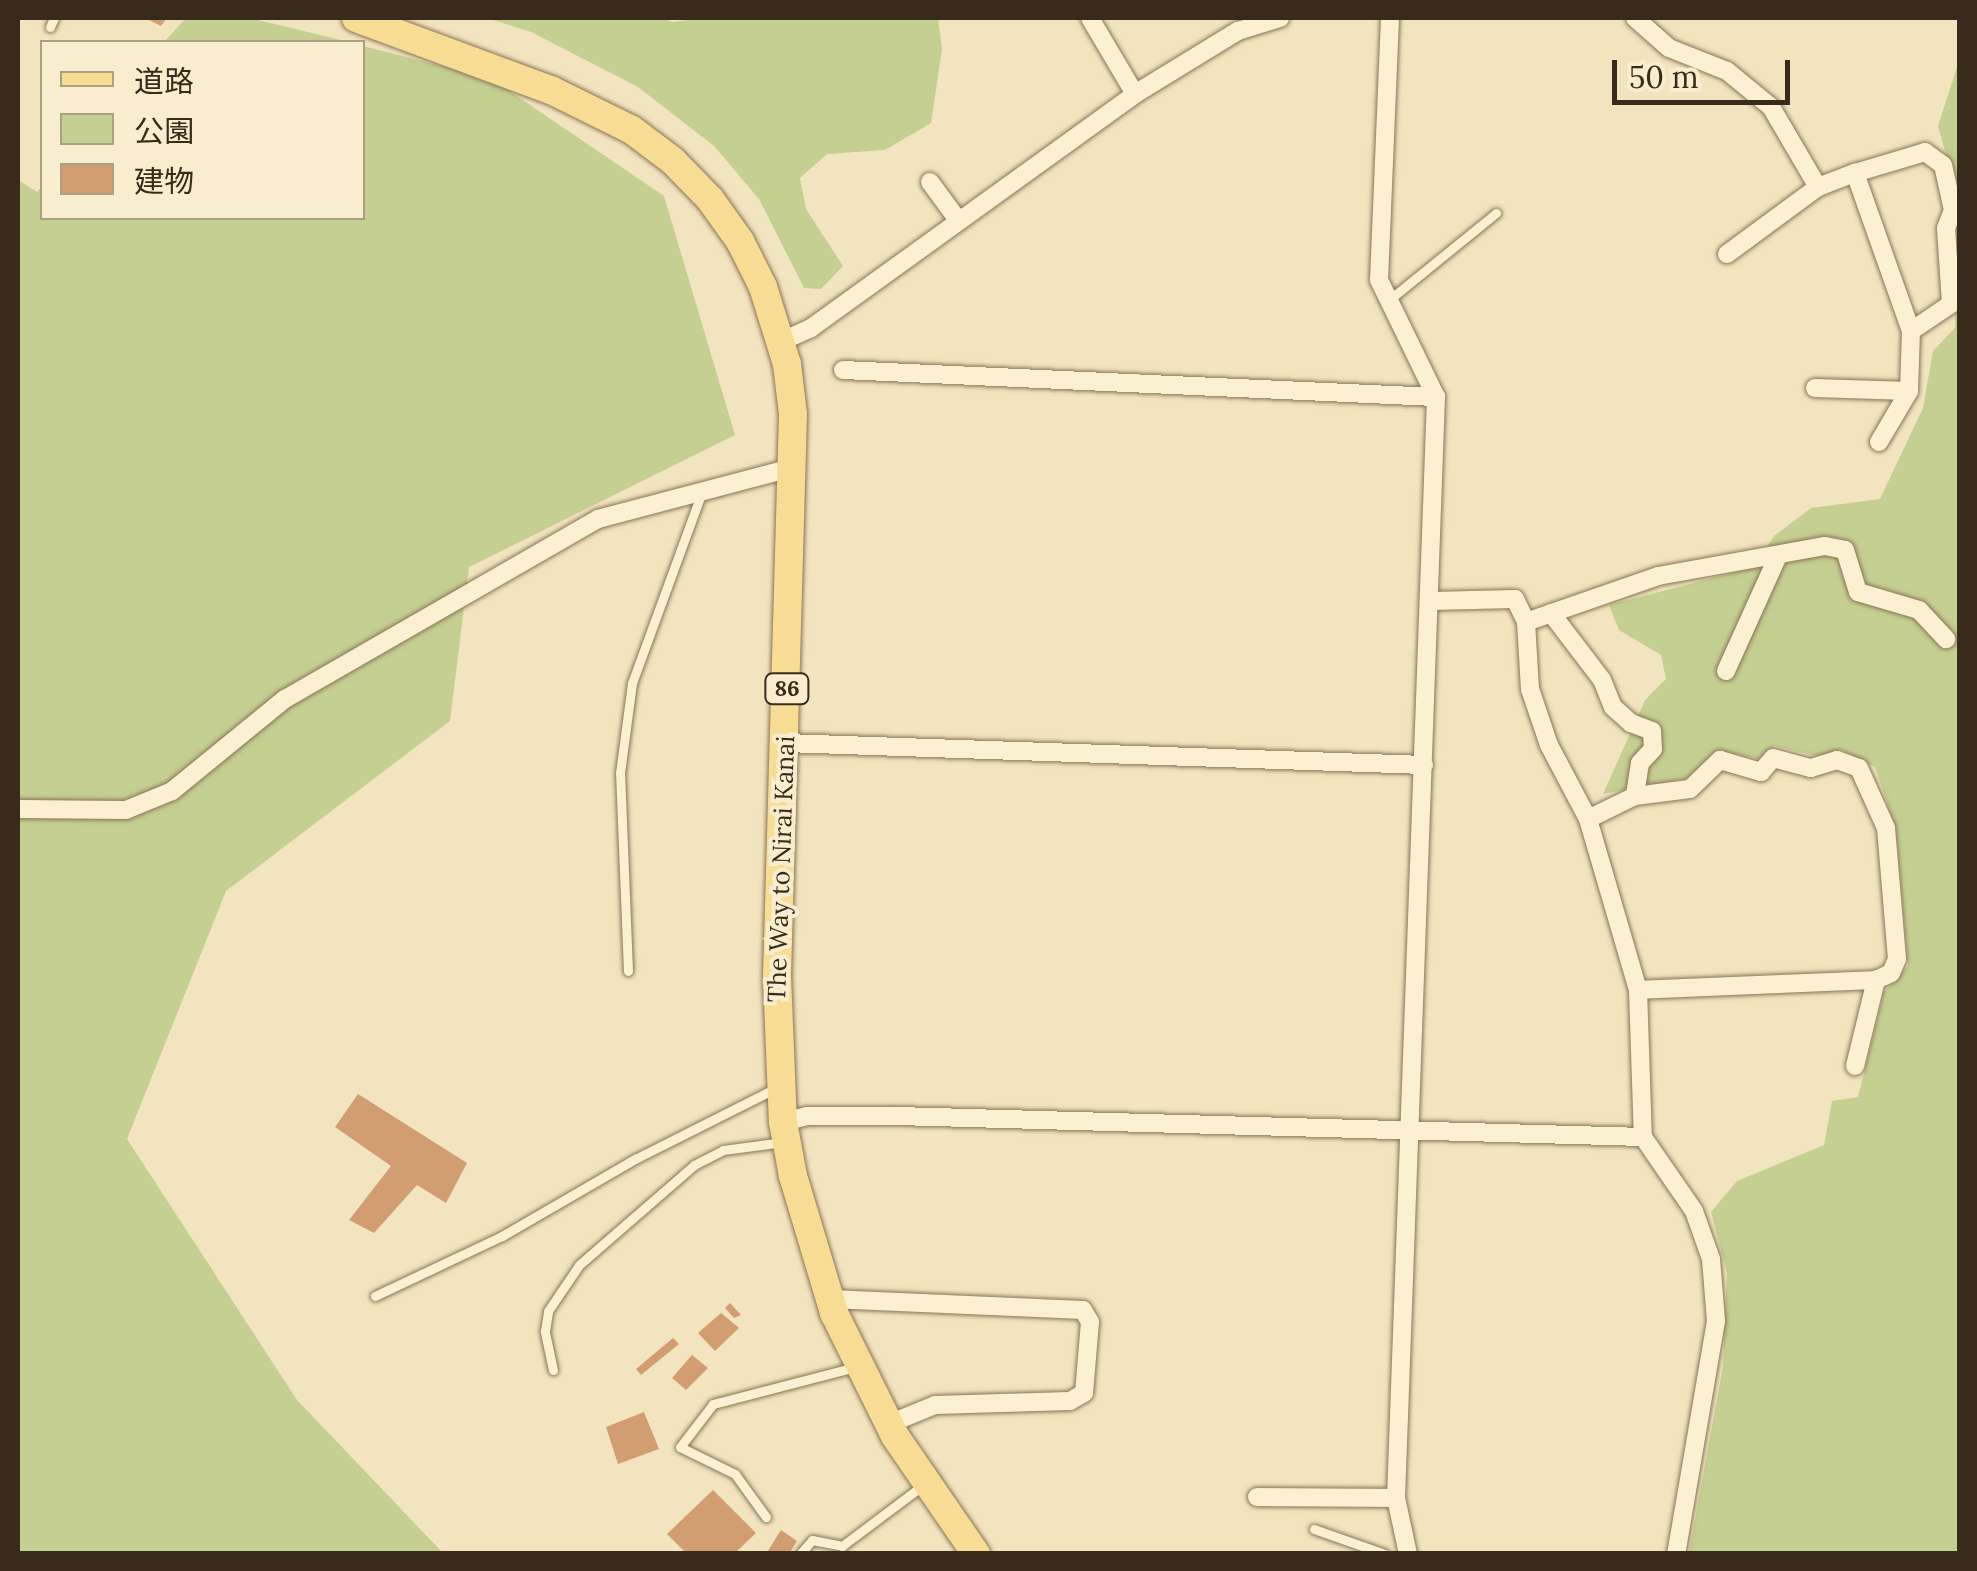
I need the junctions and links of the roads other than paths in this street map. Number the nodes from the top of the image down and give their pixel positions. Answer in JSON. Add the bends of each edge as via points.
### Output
{"nodes":[{"id":1,"x":356,"y":18,"type":"edge"},
{"id":2,"x":1090,"y":18,"type":"edge"},
{"id":3,"x":1280,"y":18,"type":"edge"},
{"id":4,"x":1378,"y":18,"type":"edge"},
{"id":5,"x":1390,"y":18,"type":"edge"},
{"id":6,"x":1404,"y":18,"type":"edge"},
{"id":7,"x":1634,"y":18,"type":"edge"},
{"id":8,"x":1135,"y":94,"type":"junction"},
{"id":9,"x":1855,"y":172,"type":"junction"},
{"id":10,"x":930,"y":182,"type":"dead end"},
{"id":11,"x":1818,"y":187,"type":"junction"},
{"id":12,"x":1496,"y":212,"type":"dead end"},
{"id":13,"x":958,"y":220,"type":"junction"},
{"id":14,"x":1727,"y":254,"type":"dead end"},
{"id":15,"x":1389,"y":300,"type":"junction"},
{"id":16,"x":1911,"y":332,"type":"junction"},
{"id":17,"x":782,"y":341,"type":"junction"},
{"id":18,"x":843,"y":370,"type":"dead end"},
{"id":19,"x":1815,"y":388,"type":"dead end"},
{"id":20,"x":1909,"y":391,"type":"junction"},
{"id":21,"x":1436,"y":397,"type":"junction"},
{"id":22,"x":1879,"y":442,"type":"dead end"},
{"id":23,"x":794,"y":466,"type":"junction"},
{"id":24,"x":702,"y":491,"type":"junction"},
{"id":25,"x":1778,"y":556,"type":"junction"},
{"id":26,"x":1430,"y":602,"type":"junction"},
{"id":27,"x":1551,"y":613,"type":"junction"},
{"id":28,"x":1526,"y":622,"type":"junction"},
{"id":29,"x":1946,"y":639,"type":"dead end"},
{"id":30,"x":1726,"y":671,"type":"dead end"},
{"id":31,"x":785,"y":743,"type":"junction"},
{"id":32,"x":1424,"y":765,"type":"junction"},
{"id":33,"x":1635,"y":796,"type":"junction"},
{"id":34,"x":18,"y":809,"type":"edge"},
{"id":35,"x":1588,"y":819,"type":"junction"},
{"id":36,"x":628,"y":970,"type":"dead end"},
{"id":37,"x":1876,"y":980,"type":"junction"},
{"id":38,"x":1638,"y":990,"type":"junction"},
{"id":39,"x":1855,"y":1066,"type":"dead end"},
{"id":40,"x":780,"y":1086,"type":"junction"},
{"id":41,"x":784,"y":1132,"type":"junction"},
{"id":42,"x":1412,"y":1133,"type":"junction"},
{"id":43,"x":1643,"y":1137,"type":"junction"},
{"id":44,"x":375,"y":1296,"type":"dead end"},
{"id":45,"x":830,"y":1300,"type":"junction"},
{"id":46,"x":858,"y":1366,"type":"junction"},
{"id":47,"x":554,"y":1370,"type":"dead end"},
{"id":48,"x":888,"y":1424,"type":"junction"},
{"id":49,"x":924,"y":1484,"type":"junction"},
{"id":50,"x":1257,"y":1497,"type":"dead end"},
{"id":51,"x":1396,"y":1498,"type":"junction"},
{"id":52,"x":766,"y":1517,"type":"dead end"},
{"id":53,"x":1314,"y":1529,"type":"dead end"},
{"id":54,"x":800,"y":1554,"type":"edge"},
{"id":55,"x":976,"y":1554,"type":"edge"},
{"id":56,"x":1385,"y":1554,"type":"edge"},
{"id":57,"x":1408,"y":1554,"type":"edge"},
{"id":58,"x":1676,"y":1554,"type":"edge"}],
"edges":[{"from":1,"to":17,"type":"main road","name":"The Way to Nirai Kanai","number":"86","via":[[551,90],[653,145],[692,179],[740,241]]},
{"from":2,"to":8,"type":"street"},
{"from":3,"to":8,"type":"street","via":[[1238,32]]},
{"from":4,"to":5,"type":"street"},
{"from":5,"to":6,"type":"street"},
{"from":5,"to":15,"type":"street","via":[[1379,280]]},
{"from":7,"to":11,"type":"street","via":[[1669,48],[1726,71],[1771,107]]},
{"from":8,"to":13,"type":"street"},
{"from":9,"to":11,"type":"street"},
{"from":9,"to":16,"type":"street"},
{"from":9,"to":16,"type":"street","via":[[1925,152],[1943,165],[1954,210],[1946,228],[1951,304]]},
{"from":10,"to":13,"type":"street"},
{"from":11,"to":14,"type":"street"},
{"from":12,"to":15,"type":"lane"},
{"from":13,"to":17,"type":"street","via":[[811,328]]},
{"from":15,"to":21,"type":"street"},
{"from":16,"to":20,"type":"street"},
{"from":17,"to":23,"type":"main road","name":"The Way to Nirai Kanai","number":"86"},
{"from":18,"to":21,"type":"street"},
{"from":19,"to":20,"type":"street"},
{"from":20,"to":22,"type":"street"},
{"from":21,"to":26,"type":"street"},
{"from":23,"to":24,"type":"street"},
{"from":23,"to":31,"type":"main road","name":"The Way to Nirai Kanai","number":"86"},
{"from":24,"to":34,"type":"street","via":[[598,519],[285,699],[172,792],[126,810]]},
{"from":24,"to":36,"type":"lane","via":[[632,683],[620,773]]},
{"from":25,"to":27,"type":"street","via":[[1658,576]]},
{"from":25,"to":29,"type":"street","via":[[1825,546],[1845,550],[1858,592],[1919,610]]},
{"from":25,"to":30,"type":"street"},
{"from":26,"to":28,"type":"street","via":[[1515,599]]},
{"from":26,"to":32,"type":"street"},
{"from":27,"to":28,"type":"street"},
{"from":27,"to":33,"type":"street","via":[[1602,680],[1613,707],[1652,732],[1653,749],[1640,763]]},
{"from":28,"to":35,"type":"street","via":[[1530,689],[1549,744]]},
{"from":31,"to":32,"type":"street"},
{"from":31,"to":40,"type":"main road","name":"The Way to Nirai Kanai","number":"86"},
{"from":32,"to":42,"type":"street"},
{"from":33,"to":35,"type":"street"},
{"from":33,"to":37,"type":"street","via":[[1690,789],[1720,760],[1761,772],[1773,758],[1811,768],[1837,760],[1859,768],[1886,828],[1897,959]]},
{"from":35,"to":38,"type":"street"},
{"from":37,"to":38,"type":"street"},
{"from":37,"to":39,"type":"street"},
{"from":38,"to":43,"type":"street"},
{"from":40,"to":41,"type":"main road","name":"The Way to Nirai Kanai","number":"86"},
{"from":40,"to":44,"type":"lane","via":[[502,1236]]},
{"from":41,"to":42,"type":"street","via":[[807,1116],[898,1116]]},
{"from":41,"to":45,"type":"main road","name":"The Way to Nirai Kanai","number":"86"},
{"from":41,"to":47,"type":"lane","via":[[694,1165],[579,1265],[548,1311],[545,1331]]},
{"from":42,"to":43,"type":"street"},
{"from":42,"to":51,"type":"street"},
{"from":43,"to":58,"type":"street","via":[[1694,1211],[1712,1274],[1716,1321]]},
{"from":45,"to":46,"type":"main road","name":"The Way to Nirai Kanai","number":"86"},
{"from":45,"to":48,"type":"street","via":[[1083,1310],[1090,1322],[1084,1393],[1070,1401],[935,1405]]},
{"from":46,"to":48,"type":"main road","name":"The Way to Nirai Kanai","number":"86"},
{"from":46,"to":52,"type":"lane","via":[[713,1404],[680,1447],[735,1474]]},
{"from":48,"to":49,"type":"main road","name":"The Way to Nirai Kanai","number":"86"},
{"from":49,"to":54,"type":"lane","via":[[842,1546],[812,1540]]},
{"from":49,"to":55,"type":"main road","name":"The Way to Nirai Kanai","number":"86"},
{"from":50,"to":51,"type":"street"},
{"from":51,"to":57,"type":"street"},
{"from":53,"to":56,"type":"lane"}]}
